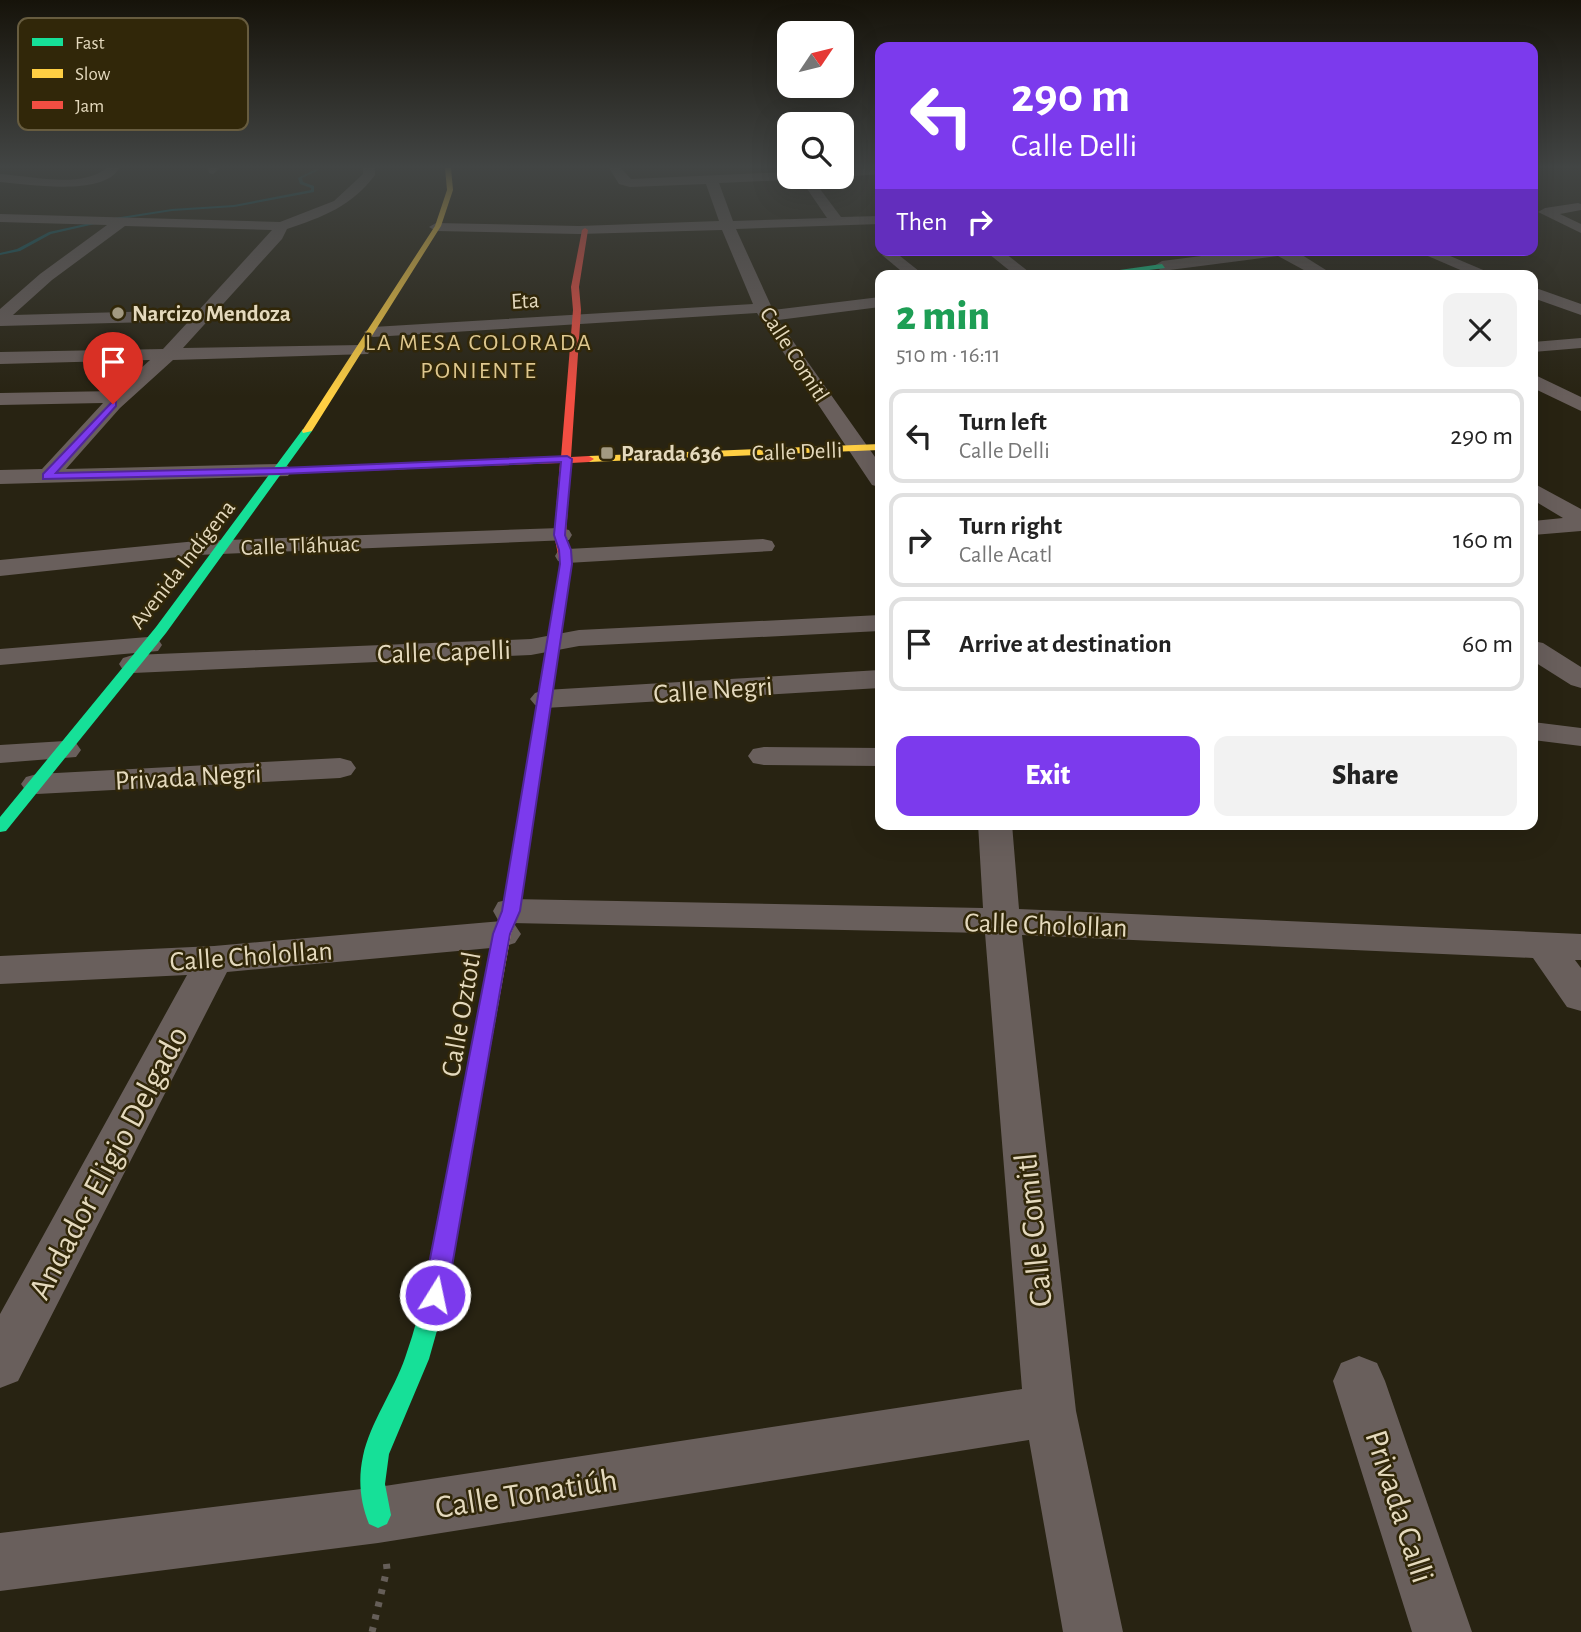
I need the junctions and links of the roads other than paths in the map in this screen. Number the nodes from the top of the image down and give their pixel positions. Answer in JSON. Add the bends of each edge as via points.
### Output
{"nodes":[{"id":1,"x":91,"y":244,"type":"edge"},
{"id":2,"x":270,"y":244,"type":"edge"},
{"id":3,"x":425,"y":244,"type":"edge"},
{"id":4,"x":585,"y":244,"type":"edge"},
{"id":5,"x":736,"y":244,"type":"edge"},
{"id":6,"x":891,"y":256,"type":"edge"},
{"id":7,"x":999,"y":256,"type":"edge"},
{"id":8,"x":1148,"y":256,"type":"edge"},
{"id":9,"x":1237,"y":256,"type":"edge"},
{"id":10,"x":1289,"y":256,"type":"edge"},
{"id":11,"x":1437,"y":256,"type":"edge"},
{"id":12,"x":1162,"y":265,"type":"junction"},
{"id":13,"x":910,"y":270,"type":"edge"},
{"id":14,"x":1018,"y":270,"type":"edge"},
{"id":15,"x":1125,"y":270,"type":"edge"},
{"id":16,"x":1170,"y":270,"type":"edge"},
{"id":17,"x":1316,"y":270,"type":"edge"},
{"id":18,"x":1474,"y":270,"type":"edge"},
{"id":19,"x":41,"y":281,"type":"junction"},
{"id":20,"x":13,"y":282,"type":"dead end"},
{"id":21,"x":1538,"y":294,"type":"edge"},
{"id":22,"x":1556,"y":301,"type":"junction"},
{"id":23,"x":875,"y":302,"type":"edge"},
{"id":24,"x":1581,"y":302,"type":"edge"},
{"id":25,"x":1581,"y":310,"type":"edge"},
{"id":26,"x":765,"y":312,"type":"junction"},
{"id":27,"x":205,"y":315,"type":"junction"},
{"id":28,"x":0,"y":319,"type":"edge"},
{"id":29,"x":575,"y":320,"type":"junction"},
{"id":30,"x":373,"y":332,"type":"junction"},
{"id":31,"x":1581,"y":343,"type":"edge"},
{"id":32,"x":1538,"y":347,"type":"edge"},
{"id":33,"x":362,"y":350,"type":"junction"},
{"id":34,"x":168,"y":354,"type":"junction"},
{"id":35,"x":0,"y":358,"type":"edge"},
{"id":36,"x":1538,"y":383,"type":"edge"},
{"id":37,"x":1581,"y":389,"type":"edge"},
{"id":38,"x":1554,"y":391,"type":"junction"},
{"id":39,"x":1538,"y":393,"type":"edge"},
{"id":40,"x":121,"y":397,"type":"junction"},
{"id":41,"x":2,"y":401,"type":"edge"},
{"id":42,"x":1581,"y":405,"type":"edge"},
{"id":43,"x":875,"y":447,"type":"edge"},
{"id":44,"x":857,"y":449,"type":"junction"},
{"id":45,"x":567,"y":459,"type":"junction"},
{"id":46,"x":280,"y":471,"type":"junction"},
{"id":47,"x":875,"y":473,"type":"edge"},
{"id":48,"x":0,"y":477,"type":"edge"},
{"id":49,"x":47,"y":477,"type":"junction"},
{"id":50,"x":1538,"y":493,"type":"edge"},
{"id":51,"x":1581,"y":522,"type":"edge"},
{"id":52,"x":1538,"y":527,"type":"edge"},
{"id":53,"x":563,"y":546,"type":"junction"},
{"id":54,"x":763,"y":546,"type":"dead end"},
{"id":55,"x":226,"y":547,"type":"junction"},
{"id":56,"x":0,"y":568,"type":"edge"},
{"id":57,"x":875,"y":623,"type":"edge"},
{"id":58,"x":554,"y":642,"type":"junction"},
{"id":59,"x":1538,"y":652,"type":"edge"},
{"id":60,"x":141,"y":655,"type":"junction"},
{"id":61,"x":0,"y":657,"type":"edge"},
{"id":62,"x":875,"y":679,"type":"edge"},
{"id":63,"x":1581,"y":680,"type":"edge"},
{"id":64,"x":545,"y":699,"type":"junction"},
{"id":65,"x":1538,"y":732,"type":"edge"},
{"id":66,"x":1581,"y":737,"type":"edge"},
{"id":67,"x":65,"y":750,"type":"junction"},
{"id":68,"x":0,"y":754,"type":"edge"},
{"id":69,"x":764,"y":756,"type":"dead end"},
{"id":70,"x":875,"y":758,"type":"edge"},
{"id":71,"x":340,"y":768,"type":"dead end"},
{"id":72,"x":37,"y":784,"type":"junction"},
{"id":73,"x":0,"y":827,"type":"edge"},
{"id":74,"x":995,"y":830,"type":"edge"},
{"id":75,"x":1002,"y":921,"type":"junction"},
{"id":76,"x":506,"y":922,"type":"junction"},
{"id":77,"x":1563,"y":947,"type":"edge"},
{"id":78,"x":214,"y":960,"type":"junction"},
{"id":79,"x":0,"y":970,"type":"edge"},
{"id":80,"x":1581,"y":997,"type":"edge"},
{"id":81,"x":0,"y":1364,"type":"edge"},
{"id":82,"x":1360,"y":1381,"type":"dead end"},
{"id":83,"x":1050,"y":1411,"type":"junction"},
{"id":84,"x":378,"y":1515,"type":"junction"},
{"id":85,"x":0,"y":1562,"type":"edge"},
{"id":86,"x":1093,"y":1632,"type":"edge"},
{"id":87,"x":1442,"y":1632,"type":"edge"}],
"edges":[{"from":1,"to":19,"type":"street"},
{"from":2,"to":27,"type":"street"},
{"from":3,"to":30,"type":"street","name":"Avenida Indígena"},
{"from":4,"to":29,"type":"street","name":"Calle Oztotl","via":[[574,278]]},
{"from":5,"to":26,"type":"street","name":"Calle Comitl"},
{"from":6,"to":13,"type":"street"},
{"from":7,"to":14,"type":"street"},
{"from":8,"to":12,"type":"street"},
{"from":9,"to":12,"type":"street"},
{"from":10,"to":17,"type":"street"},
{"from":11,"to":18,"type":"street"},
{"from":12,"to":15,"type":"street"},
{"from":12,"to":16,"type":"street"},
{"from":19,"to":20,"type":"street"},
{"from":19,"to":28,"type":"street"},
{"from":21,"to":22,"type":"street"},
{"from":22,"to":24,"type":"street"},
{"from":22,"to":25,"type":"street"},
{"from":23,"to":26,"type":"street","name":"Eta"},
{"from":26,"to":29,"type":"street","name":"Eta"},
{"from":26,"to":44,"type":"street","name":"Calle Comitl"},
{"from":27,"to":28,"type":"street"},
{"from":27,"to":34,"type":"street"},
{"from":29,"to":30,"type":"street","name":"Eta"},
{"from":29,"to":45,"type":"street","name":"Calle Oztotl"},
{"from":30,"to":33,"type":"street","name":"Avenida Indígena"},
{"from":31,"to":32,"type":"street"},
{"from":33,"to":34,"type":"street"},
{"from":33,"to":46,"type":"street","name":"Avenida Indígena"},
{"from":34,"to":35,"type":"street"},
{"from":34,"to":40,"type":"street"},
{"from":36,"to":38,"type":"street"},
{"from":37,"to":38,"type":"street"},
{"from":38,"to":39,"type":"street"},
{"from":38,"to":42,"type":"street"},
{"from":40,"to":41,"type":"street"},
{"from":40,"to":49,"type":"street"},
{"from":43,"to":44,"type":"street","name":"Calle Delli"},
{"from":44,"to":45,"type":"street","name":"Calle Delli"},
{"from":44,"to":47,"type":"street","name":"Calle Comitl"},
{"from":45,"to":46,"type":"street","name":"Calle Delli"},
{"from":45,"to":53,"type":"street","name":"Calle Oztotl"},
{"from":46,"to":49,"type":"street","name":"Calle Delli"},
{"from":46,"to":55,"type":"street","name":"Avenida Indígena"},
{"from":48,"to":49,"type":"street","name":"Calle Delli"},
{"from":50,"to":51,"type":"street"},
{"from":51,"to":52,"type":"street"},
{"from":53,"to":54,"type":"street","name":"Calle Tláhuac"},
{"from":53,"to":55,"type":"street","name":"Calle Tláhuac"},
{"from":53,"to":58,"type":"street","name":"Calle Oztotl"},
{"from":55,"to":56,"type":"street","name":"Calle Tláhuac"},
{"from":55,"to":60,"type":"street","name":"Avenida Indígena"},
{"from":57,"to":58,"type":"street","name":"Calle Capelli"},
{"from":58,"to":60,"type":"street","name":"Calle Capelli","via":[[531,647]]},
{"from":58,"to":64,"type":"street","name":"Calle Oztotl"},
{"from":59,"to":63,"type":"street"},
{"from":60,"to":61,"type":"street","name":"Calle Capelli"},
{"from":60,"to":67,"type":"street","name":"Avenida Indígena"},
{"from":62,"to":64,"type":"street","name":"Calle Negri"},
{"from":64,"to":76,"type":"street","name":"Calle Oztotl"},
{"from":65,"to":66,"type":"street"},
{"from":67,"to":68,"type":"street"},
{"from":67,"to":72,"type":"street","name":"Avenida Indígena"},
{"from":69,"to":70,"type":"street"},
{"from":71,"to":72,"type":"street","name":"Privada Negri"},
{"from":72,"to":73,"type":"street","name":"Avenida Indígena"},
{"from":74,"to":75,"type":"street","name":"Calle Comitl"},
{"from":75,"to":76,"type":"street","name":"Calle Cholollan"},
{"from":75,"to":77,"type":"street","name":"Calle Cholollan"},
{"from":75,"to":83,"type":"street","name":"Calle Comitl"},
{"from":76,"to":78,"type":"street","name":"Calle Cholollan"},
{"from":76,"to":84,"type":"street","name":"Calle Oztotl","via":[[435,1295],[417,1359],[376,1454],[370,1489]]},
{"from":77,"to":80,"type":"street"},
{"from":78,"to":79,"type":"street","name":"Calle Cholollan"},
{"from":78,"to":81,"type":"street","name":"Andador Eligio Delgado"},
{"from":82,"to":87,"type":"street","name":"Privada Calli"},
{"from":83,"to":84,"type":"street","name":"Calle Tonatiúh"},
{"from":83,"to":86,"type":"street","name":"Calle Comitl"},
{"from":84,"to":85,"type":"street","name":"Calle Tonatiúh"}]}
